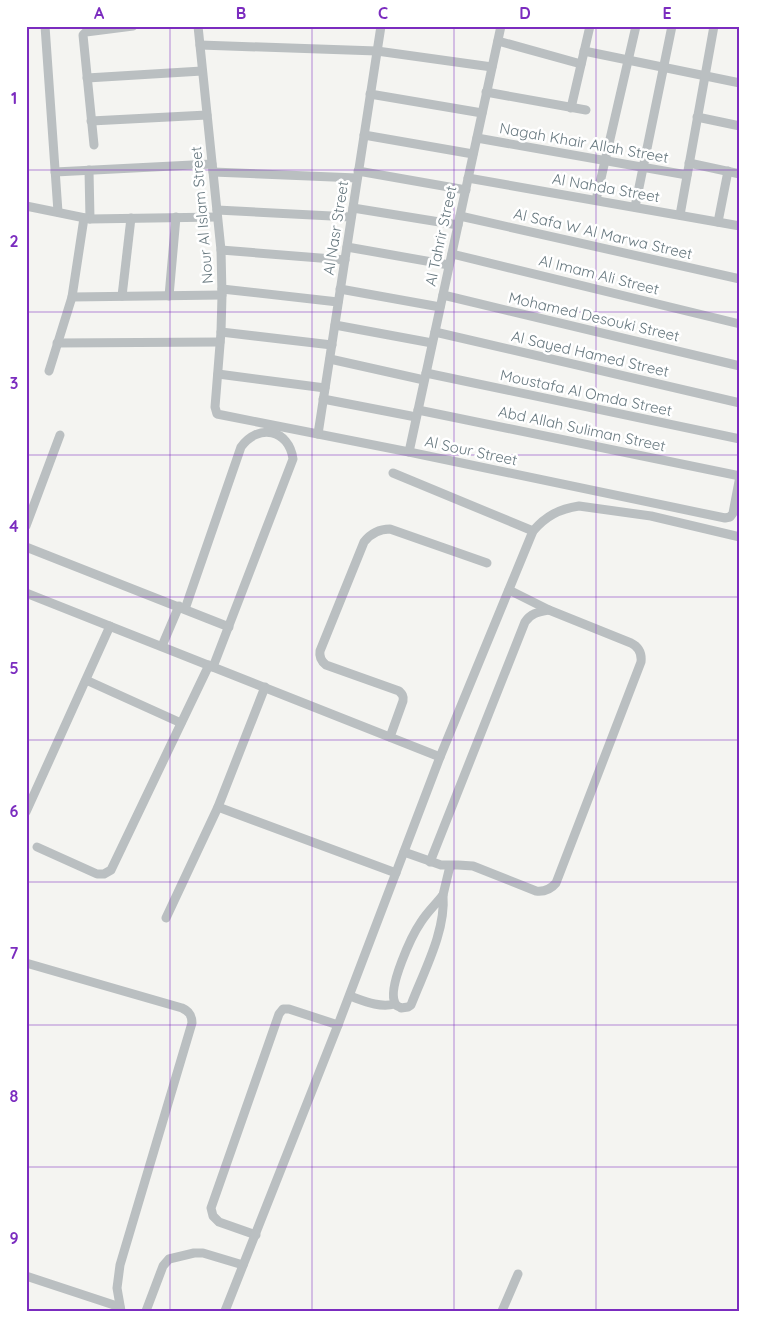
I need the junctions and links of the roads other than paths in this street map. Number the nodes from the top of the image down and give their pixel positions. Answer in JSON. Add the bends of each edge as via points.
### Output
{"nodes":[{"id":1,"x":45,"y":26,"type":"edge"},
{"id":2,"x":133,"y":26,"type":"edge"},
{"id":3,"x":198,"y":26,"type":"edge"},
{"id":4,"x":381,"y":26,"type":"edge"},
{"id":5,"x":497,"y":26,"type":"edge"},
{"id":6,"x":590,"y":26,"type":"edge"},
{"id":7,"x":636,"y":26,"type":"edge"},
{"id":8,"x":672,"y":26,"type":"edge"},
{"id":9,"x":714,"y":26,"type":"edge"},
{"id":10,"x":501,"y":27,"type":"edge"},
{"id":11,"x":498,"y":41,"type":"junction"},
{"id":12,"x":200,"y":45,"type":"junction"},
{"id":13,"x":377,"y":51,"type":"junction"},
{"id":14,"x":584,"y":51,"type":"junction"},
{"id":15,"x":628,"y":60,"type":"junction"},
{"id":16,"x":581,"y":64,"type":"junction"},
{"id":17,"x":492,"y":67,"type":"junction"},
{"id":18,"x":664,"y":67,"type":"junction"},
{"id":19,"x":202,"y":71,"type":"junction"},
{"id":20,"x":705,"y":76,"type":"junction"},
{"id":21,"x":86,"y":78,"type":"junction"},
{"id":22,"x":740,"y":83,"type":"edge"},
{"id":23,"x":486,"y":92,"type":"junction"},
{"id":24,"x":370,"y":94,"type":"junction"},
{"id":25,"x":570,"y":108,"type":"junction"},
{"id":26,"x":586,"y":110,"type":"dead end"},
{"id":27,"x":482,"y":113,"type":"junction"},
{"id":28,"x":207,"y":114,"type":"junction"},
{"id":29,"x":697,"y":117,"type":"junction"},
{"id":30,"x":91,"y":121,"type":"junction"},
{"id":31,"x":740,"y":126,"type":"edge"},
{"id":32,"x":364,"y":135,"type":"junction"},
{"id":33,"x":477,"y":138,"type":"junction"},
{"id":34,"x":94,"y":145,"type":"dead end"},
{"id":35,"x":473,"y":154,"type":"junction"},
{"id":36,"x":605,"y":161,"type":"junction"},
{"id":37,"x":689,"y":163,"type":"junction"},
{"id":38,"x":643,"y":167,"type":"junction"},
{"id":39,"x":213,"y":168,"type":"junction"},
{"id":40,"x":89,"y":170,"type":"junction"},
{"id":41,"x":728,"y":171,"type":"junction"},
{"id":42,"x":55,"y":172,"type":"junction"},
{"id":43,"x":358,"y":174,"type":"junction"},
{"id":44,"x":740,"y":174,"type":"edge"},
{"id":45,"x":687,"y":175,"type":"junction"},
{"id":46,"x":468,"y":178,"type":"junction"},
{"id":47,"x":466,"y":190,"type":"junction"},
{"id":48,"x":596,"y":200,"type":"junction"},
{"id":49,"x":26,"y":206,"type":"edge"},
{"id":50,"x":635,"y":207,"type":"junction"},
{"id":51,"x":58,"y":212,"type":"junction"},
{"id":52,"x":352,"y":212,"type":"junction"},
{"id":53,"x":217,"y":213,"type":"junction"},
{"id":54,"x":680,"y":215,"type":"junction"},
{"id":55,"x":176,"y":217,"type":"junction"},
{"id":56,"x":87,"y":218,"type":"junction"},
{"id":57,"x":131,"y":218,"type":"junction"},
{"id":58,"x":459,"y":221,"type":"junction"},
{"id":59,"x":718,"y":222,"type":"junction"},
{"id":60,"x":740,"y":226,"type":"edge"},
{"id":61,"x":347,"y":247,"type":"junction"},
{"id":62,"x":221,"y":250,"type":"junction"},
{"id":63,"x":452,"y":254,"type":"junction"},
{"id":64,"x":345,"y":260,"type":"junction"},
{"id":65,"x":449,"y":265,"type":"junction"},
{"id":66,"x":740,"y":279,"type":"edge"},
{"id":67,"x":340,"y":289,"type":"junction"},
{"id":68,"x":222,"y":292,"type":"junction"},
{"id":69,"x":443,"y":295,"type":"junction"},
{"id":70,"x":122,"y":296,"type":"junction"},
{"id":71,"x":169,"y":296,"type":"junction"},
{"id":72,"x":72,"y":297,"type":"junction"},
{"id":73,"x":338,"y":302,"type":"junction"},
{"id":74,"x":440,"y":306,"type":"junction"},
{"id":75,"x":740,"y":324,"type":"edge"},
{"id":76,"x":335,"y":325,"type":"junction"},
{"id":77,"x":221,"y":332,"type":"junction"},
{"id":78,"x":434,"y":332,"type":"junction"},
{"id":79,"x":220,"y":342,"type":"junction"},
{"id":80,"x":57,"y":343,"type":"junction"},
{"id":81,"x":432,"y":343,"type":"junction"},
{"id":82,"x":332,"y":344,"type":"junction"},
{"id":83,"x":330,"y":359,"type":"junction"},
{"id":84,"x":740,"y":366,"type":"edge"},
{"id":85,"x":49,"y":371,"type":"dead end"},
{"id":86,"x":218,"y":374,"type":"junction"},
{"id":87,"x":425,"y":377,"type":"junction"},
{"id":88,"x":325,"y":388,"type":"junction"},
{"id":89,"x":323,"y":399,"type":"junction"},
{"id":90,"x":215,"y":402,"type":"joint"},
{"id":91,"x":740,"y":402,"type":"edge"},
{"id":92,"x":417,"y":413,"type":"junction"},
{"id":93,"x":318,"y":434,"type":"junction"},
{"id":94,"x":60,"y":435,"type":"dead end"},
{"id":95,"x":740,"y":440,"type":"edge"},
{"id":96,"x":409,"y":452,"type":"junction"},
{"id":97,"x":393,"y":473,"type":"dead end"},
{"id":98,"x":740,"y":476,"type":"edge"},
{"id":99,"x":26,"y":526,"type":"edge"},
{"id":100,"x":533,"y":531,"type":"junction"},
{"id":101,"x":740,"y":537,"type":"edge"},
{"id":102,"x":26,"y":547,"type":"edge"},
{"id":103,"x":487,"y":563,"type":"dead end"},
{"id":104,"x":509,"y":590,"type":"junction"},
{"id":105,"x":26,"y":593,"type":"edge"},
{"id":106,"x":182,"y":608,"type":"junction"},
{"id":107,"x":549,"y":610,"type":"junction"},
{"id":108,"x":110,"y":626,"type":"junction"},
{"id":109,"x":228,"y":627,"type":"junction"},
{"id":110,"x":162,"y":646,"type":"junction"},
{"id":111,"x":211,"y":666,"type":"junction"},
{"id":112,"x":86,"y":680,"type":"junction"},
{"id":113,"x":265,"y":687,"type":"junction"},
{"id":114,"x":181,"y":723,"type":"junction"},
{"id":115,"x":390,"y":737,"type":"junction"},
{"id":116,"x":440,"y":757,"type":"junction"},
{"id":117,"x":218,"y":807,"type":"junction"},
{"id":118,"x":26,"y":812,"type":"edge"},
{"id":119,"x":37,"y":847,"type":"dead end"},
{"id":120,"x":404,"y":852,"type":"junction"},
{"id":121,"x":430,"y":862,"type":"junction"},
{"id":122,"x":450,"y":866,"type":"junction"},
{"id":123,"x":396,"y":873,"type":"junction"},
{"id":124,"x":444,"y":895,"type":"junction"},
{"id":125,"x":166,"y":918,"type":"dead end"},
{"id":126,"x":26,"y":963,"type":"edge"},
{"id":127,"x":350,"y":996,"type":"junction"},
{"id":128,"x":395,"y":1004,"type":"junction"},
{"id":129,"x":338,"y":1025,"type":"junction"},
{"id":130,"x":256,"y":1235,"type":"junction"},
{"id":131,"x":243,"y":1265,"type":"junction"},
{"id":132,"x":518,"y":1274,"type":"dead end"},
{"id":133,"x":26,"y":1276,"type":"edge"},
{"id":134,"x":120,"y":1309,"type":"edge"},
{"id":135,"x":146,"y":1311,"type":"edge"},
{"id":136,"x":225,"y":1311,"type":"edge"},
{"id":137,"x":502,"y":1311,"type":"edge"}],
"edges":[{"from":1,"to":42,"type":"street"},
{"from":2,"to":21,"type":"street","via":[[86,32],[82,37]]},
{"from":3,"to":12,"type":"street","name":"Nour Al Islam Street"},
{"from":4,"to":13,"type":"street","name":"Al Nasr Street"},
{"from":5,"to":10,"type":"street"},
{"from":6,"to":14,"type":"street"},
{"from":7,"to":15,"type":"street"},
{"from":8,"to":18,"type":"street"},
{"from":9,"to":20,"type":"street"},
{"from":10,"to":11,"type":"street","name":"Al Tahrir Street"},
{"from":11,"to":16,"type":"street"},
{"from":11,"to":17,"type":"street","name":"Al Tahrir Street"},
{"from":12,"to":13,"type":"street"},
{"from":12,"to":19,"type":"street","name":"Nour Al Islam Street"},
{"from":13,"to":17,"type":"street"},
{"from":13,"to":24,"type":"street","name":"Al Nasr Street"},
{"from":14,"to":15,"type":"street"},
{"from":14,"to":16,"type":"street"},
{"from":15,"to":18,"type":"street"},
{"from":15,"to":36,"type":"street"},
{"from":16,"to":25,"type":"street"},
{"from":17,"to":23,"type":"street","name":"Al Tahrir Street"},
{"from":18,"to":20,"type":"street"},
{"from":18,"to":38,"type":"street"},
{"from":19,"to":21,"type":"street"},
{"from":19,"to":28,"type":"street","name":"Nour Al Islam Street"},
{"from":20,"to":22,"type":"street"},
{"from":20,"to":29,"type":"street"},
{"from":21,"to":30,"type":"street"},
{"from":23,"to":25,"type":"street"},
{"from":23,"to":27,"type":"street","name":"Al Tahrir Street"},
{"from":24,"to":27,"type":"street"},
{"from":24,"to":32,"type":"street","name":"Al Nasr Street"},
{"from":25,"to":26,"type":"street"},
{"from":27,"to":33,"type":"street","name":"Al Tahrir Street"},
{"from":28,"to":30,"type":"street"},
{"from":28,"to":39,"type":"street","name":"Nour Al Islam Street"},
{"from":29,"to":31,"type":"street"},
{"from":29,"to":37,"type":"street"},
{"from":30,"to":34,"type":"street"},
{"from":32,"to":35,"type":"street"},
{"from":32,"to":43,"type":"street","name":"Al Nasr Street"},
{"from":33,"to":35,"type":"street","name":"Al Tahrir Street"},
{"from":33,"to":36,"type":"street","name":"Nagah Khair Allah Street"},
{"from":35,"to":46,"type":"street","name":"Al Tahrir Street"},
{"from":36,"to":38,"type":"street","name":"Nagah Khair Allah Street"},
{"from":36,"to":48,"type":"street"},
{"from":37,"to":41,"type":"street"},
{"from":37,"to":45,"type":"street"},
{"from":38,"to":45,"type":"street","name":"Nagah Khair Allah Street"},
{"from":38,"to":50,"type":"street"},
{"from":39,"to":40,"type":"street"},
{"from":39,"to":43,"type":"street"},
{"from":39,"to":53,"type":"street","name":"Nour Al Islam Street"},
{"from":40,"to":42,"type":"street"},
{"from":40,"to":56,"type":"street"},
{"from":41,"to":44,"type":"street"},
{"from":41,"to":59,"type":"street"},
{"from":42,"to":51,"type":"street"},
{"from":43,"to":47,"type":"street"},
{"from":43,"to":52,"type":"street","name":"Al Nasr Street"},
{"from":45,"to":54,"type":"street"},
{"from":46,"to":47,"type":"street","name":"Al Tahrir Street"},
{"from":46,"to":48,"type":"street","name":"Al Nahda Street"},
{"from":47,"to":58,"type":"street","name":"Al Tahrir Street"},
{"from":48,"to":50,"type":"street","name":"Al Nahda Street"},
{"from":49,"to":51,"type":"street","name":"Al Safa W Al Marwa Street"},
{"from":50,"to":54,"type":"street","name":"Al Nahda Street"},
{"from":51,"to":56,"type":"street","name":"Al Safa W Al Marwa Street"},
{"from":52,"to":53,"type":"street","name":"Al Safa W Al Marwa Street"},
{"from":52,"to":58,"type":"street","name":"Al Safa W Al Marwa Street"},
{"from":52,"to":61,"type":"street","name":"Al Nasr Street"},
{"from":53,"to":55,"type":"street","name":"Al Safa W Al Marwa Street"},
{"from":53,"to":62,"type":"street","name":"Nour Al Islam Street"},
{"from":54,"to":59,"type":"street","name":"Al Nahda Street"},
{"from":55,"to":57,"type":"street","name":"Al Safa W Al Marwa Street"},
{"from":55,"to":71,"type":"street"},
{"from":56,"to":57,"type":"street","name":"Al Safa W Al Marwa Street"},
{"from":56,"to":72,"type":"street"},
{"from":57,"to":70,"type":"street"},
{"from":58,"to":63,"type":"street","name":"Al Tahrir Street"},
{"from":58,"to":66,"type":"street","name":"Al Safa W Al Marwa Street"},
{"from":59,"to":60,"type":"street","name":"Al Nahda Street"},
{"from":61,"to":64,"type":"street","name":"Al Nasr Street"},
{"from":61,"to":65,"type":"street"},
{"from":62,"to":64,"type":"street"},
{"from":62,"to":68,"type":"street","name":"Nour Al Islam Street"},
{"from":63,"to":65,"type":"street","name":"Al Tahrir Street"},
{"from":63,"to":75,"type":"street","name":"Al Imam Ali Street"},
{"from":64,"to":67,"type":"street","name":"Al Nasr Street"},
{"from":65,"to":69,"type":"street","name":"Al Tahrir Street"},
{"from":67,"to":73,"type":"street","name":"Al Nasr Street"},
{"from":67,"to":74,"type":"street"},
{"from":68,"to":71,"type":"street"},
{"from":68,"to":73,"type":"street"},
{"from":68,"to":77,"type":"street","name":"Nour Al Islam Street"},
{"from":69,"to":74,"type":"street","name":"Al Tahrir Street"},
{"from":69,"to":84,"type":"street","name":"Mohamed Desouki Street"},
{"from":70,"to":71,"type":"street"},
{"from":70,"to":72,"type":"street"},
{"from":72,"to":80,"type":"street"},
{"from":73,"to":76,"type":"street","name":"Al Nasr Street"},
{"from":74,"to":78,"type":"street","name":"Al Tahrir Street"},
{"from":76,"to":81,"type":"street"},
{"from":76,"to":82,"type":"street","name":"Al Nasr Street"},
{"from":77,"to":79,"type":"street","name":"Nour Al Islam Street"},
{"from":77,"to":82,"type":"street"},
{"from":78,"to":81,"type":"street","name":"Al Tahrir Street"},
{"from":78,"to":91,"type":"street","name":"Al Sayed Hamed Street"},
{"from":79,"to":80,"type":"street"},
{"from":79,"to":86,"type":"street","name":"Nour Al Islam Street"},
{"from":80,"to":85,"type":"street"},
{"from":81,"to":87,"type":"street","name":"Al Tahrir Street"},
{"from":82,"to":83,"type":"street","name":"Al Nasr Street"},
{"from":83,"to":87,"type":"street","name":"Moustafa Al Omda Street"},
{"from":83,"to":88,"type":"street","name":"Al Nasr Street"},
{"from":86,"to":88,"type":"street"},
{"from":86,"to":90,"type":"street","name":"Nour Al Islam Street"},
{"from":87,"to":92,"type":"street","name":"Al Tahrir Street"},
{"from":87,"to":95,"type":"street","name":"Moustafa Al Omda Street"},
{"from":88,"to":89,"type":"street","name":"Al Nasr Street"},
{"from":89,"to":92,"type":"street","name":"Abd Allah Suliman Street"},
{"from":89,"to":93,"type":"street","name":"Al Nasr Street"},
{"from":90,"to":93,"type":"street","name":"Al Sour Street","via":[[220,415]]},
{"from":92,"to":96,"type":"street","name":"Al Tahrir Street"},
{"from":92,"to":98,"type":"street","name":"Abd Allah Suliman Street"},
{"from":93,"to":96,"type":"street","name":"Al Sour Street"},
{"from":94,"to":99,"type":"street"},
{"from":96,"to":98,"type":"street","name":"Al Sour Street","via":[[725,518],[734,513]]},
{"from":97,"to":100,"type":"street"},
{"from":100,"to":101,"type":"street","via":[[558,511],[579,506],[651,516]]},
{"from":100,"to":104,"type":"street"},
{"from":102,"to":106,"type":"street"},
{"from":103,"to":115,"type":"street","via":[[390,529],[375,531],[364,542],[320,658],[326,665],[401,693],[404,698]]},
{"from":104,"to":107,"type":"street"},
{"from":104,"to":116,"type":"street"},
{"from":105,"to":108,"type":"street"},
{"from":106,"to":109,"type":"street"},
{"from":106,"to":109,"type":"street","via":[[241,447],[254,435],[265,432],[277,434],[287,442],[294,459]]},
{"from":106,"to":110,"type":"street"},
{"from":107,"to":121,"type":"street","via":[[535,613],[525,622]]},
{"from":107,"to":122,"type":"street","via":[[631,643],[642,657],[556,883],[545,891],[536,891],[473,866]]},
{"from":108,"to":110,"type":"street"},
{"from":108,"to":112,"type":"street"},
{"from":109,"to":111,"type":"street"},
{"from":110,"to":111,"type":"street"},
{"from":111,"to":113,"type":"street"},
{"from":111,"to":114,"type":"street"},
{"from":112,"to":114,"type":"street"},
{"from":112,"to":118,"type":"street"},
{"from":113,"to":115,"type":"street"},
{"from":113,"to":117,"type":"street"},
{"from":114,"to":119,"type":"street","via":[[108,872],[94,873]]},
{"from":115,"to":116,"type":"street"},
{"from":116,"to":120,"type":"street"},
{"from":117,"to":123,"type":"street"},
{"from":117,"to":125,"type":"street"},
{"from":120,"to":121,"type":"street"},
{"from":120,"to":123,"type":"street"},
{"from":121,"to":122,"type":"street"},
{"from":122,"to":124,"type":"street"},
{"from":123,"to":127,"type":"street"},
{"from":124,"to":128,"type":"street","via":[[416,930],[395,979]]},
{"from":124,"to":128,"type":"street","via":[[440,930],[410,1005],[400,1008]]},
{"from":126,"to":134,"type":"street","via":[[182,1008],[192,1019],[120,1265],[117,1288]]},
{"from":127,"to":128,"type":"street","via":[[379,1006]]},
{"from":127,"to":129,"type":"street"},
{"from":129,"to":130,"type":"street"},
{"from":129,"to":130,"type":"street","via":[[289,1009],[283,1009],[279,1014],[211,1208],[212,1216],[219,1222]]},
{"from":130,"to":131,"type":"street"},
{"from":131,"to":135,"type":"street","via":[[198,1252],[169,1260],[161,1270]]},
{"from":131,"to":136,"type":"street"},
{"from":132,"to":137,"type":"street"},
{"from":133,"to":134,"type":"street"}]}
